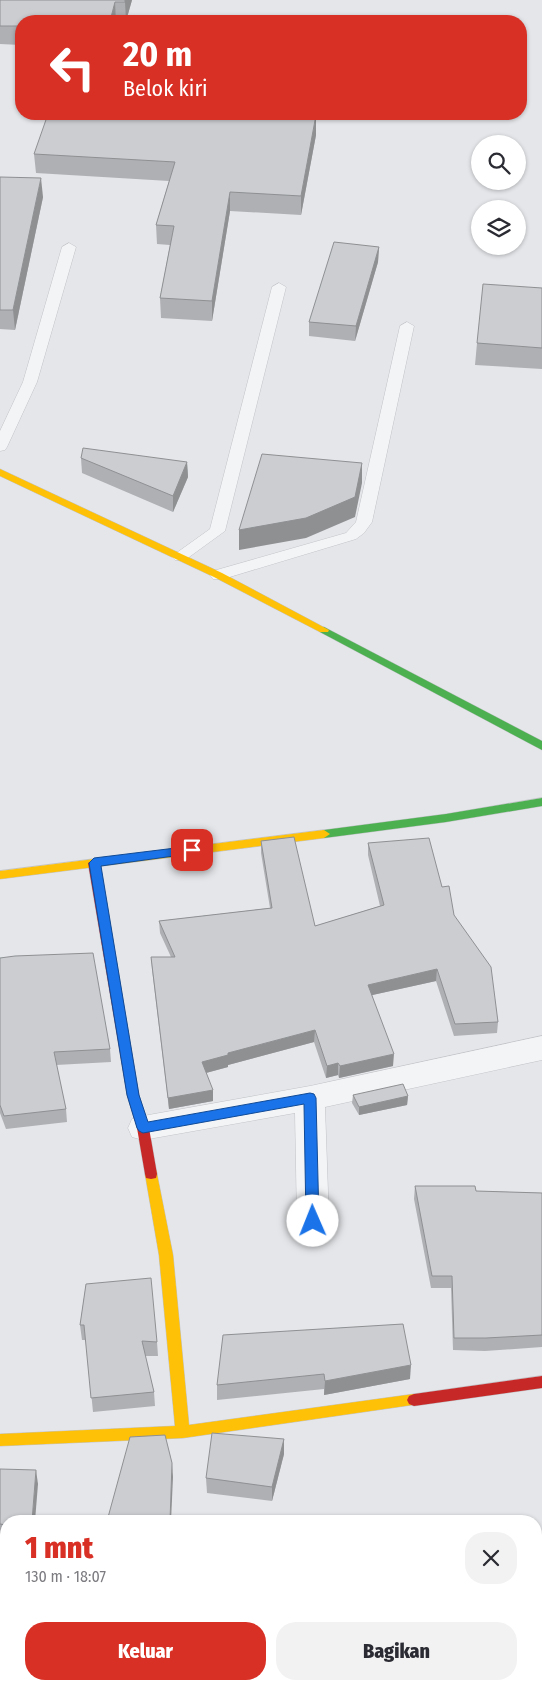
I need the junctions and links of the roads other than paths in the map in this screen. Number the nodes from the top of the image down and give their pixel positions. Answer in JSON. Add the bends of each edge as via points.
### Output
{"nodes":[{"id":1,"x":69,"y":247,"type":"dead end"},
{"id":2,"x":279,"y":287,"type":"dead end"},
{"id":3,"x":407,"y":326,"type":"dead end"},
{"id":4,"x":0,"y":447,"type":"edge"},
{"id":5,"x":0,"y":472,"type":"edge"},
{"id":6,"x":180,"y":557,"type":"junction"},
{"id":7,"x":218,"y":575,"type":"junction"},
{"id":8,"x":542,"y":746,"type":"edge"},
{"id":9,"x":542,"y":802,"type":"edge"},
{"id":10,"x":94,"y":863,"type":"junction"},
{"id":11,"x":0,"y":875,"type":"edge"},
{"id":12,"x":542,"y":1048,"type":"edge"},
{"id":13,"x":310,"y":1098,"type":"junction"},
{"id":14,"x":143,"y":1128,"type":"junction"},
{"id":15,"x":313,"y":1221,"type":"dead end"},
{"id":16,"x":542,"y":1382,"type":"edge"},
{"id":17,"x":183,"y":1432,"type":"junction"},
{"id":18,"x":0,"y":1440,"type":"edge"}],
"edges":[{"from":1,"to":4,"type":"lane","via":[[30,382]]},
{"from":2,"to":6,"type":"lane","via":[[217,531]]},
{"from":3,"to":7,"type":"lane","via":[[364,522],[359,530],[351,536]]},
{"from":5,"to":6,"type":"street"},
{"from":6,"to":7,"type":"street"},
{"from":7,"to":8,"type":"street"},
{"from":9,"to":10,"type":"street","via":[[446,818]]},
{"from":10,"to":11,"type":"street"},
{"from":10,"to":14,"type":"street","via":[[133,1095]]},
{"from":12,"to":13,"type":"street"},
{"from":13,"to":14,"type":"street"},
{"from":13,"to":15,"type":"street"},
{"from":14,"to":17,"type":"street","via":[[166,1255]]},
{"from":16,"to":17,"type":"street"},
{"from":17,"to":18,"type":"street"}]}
